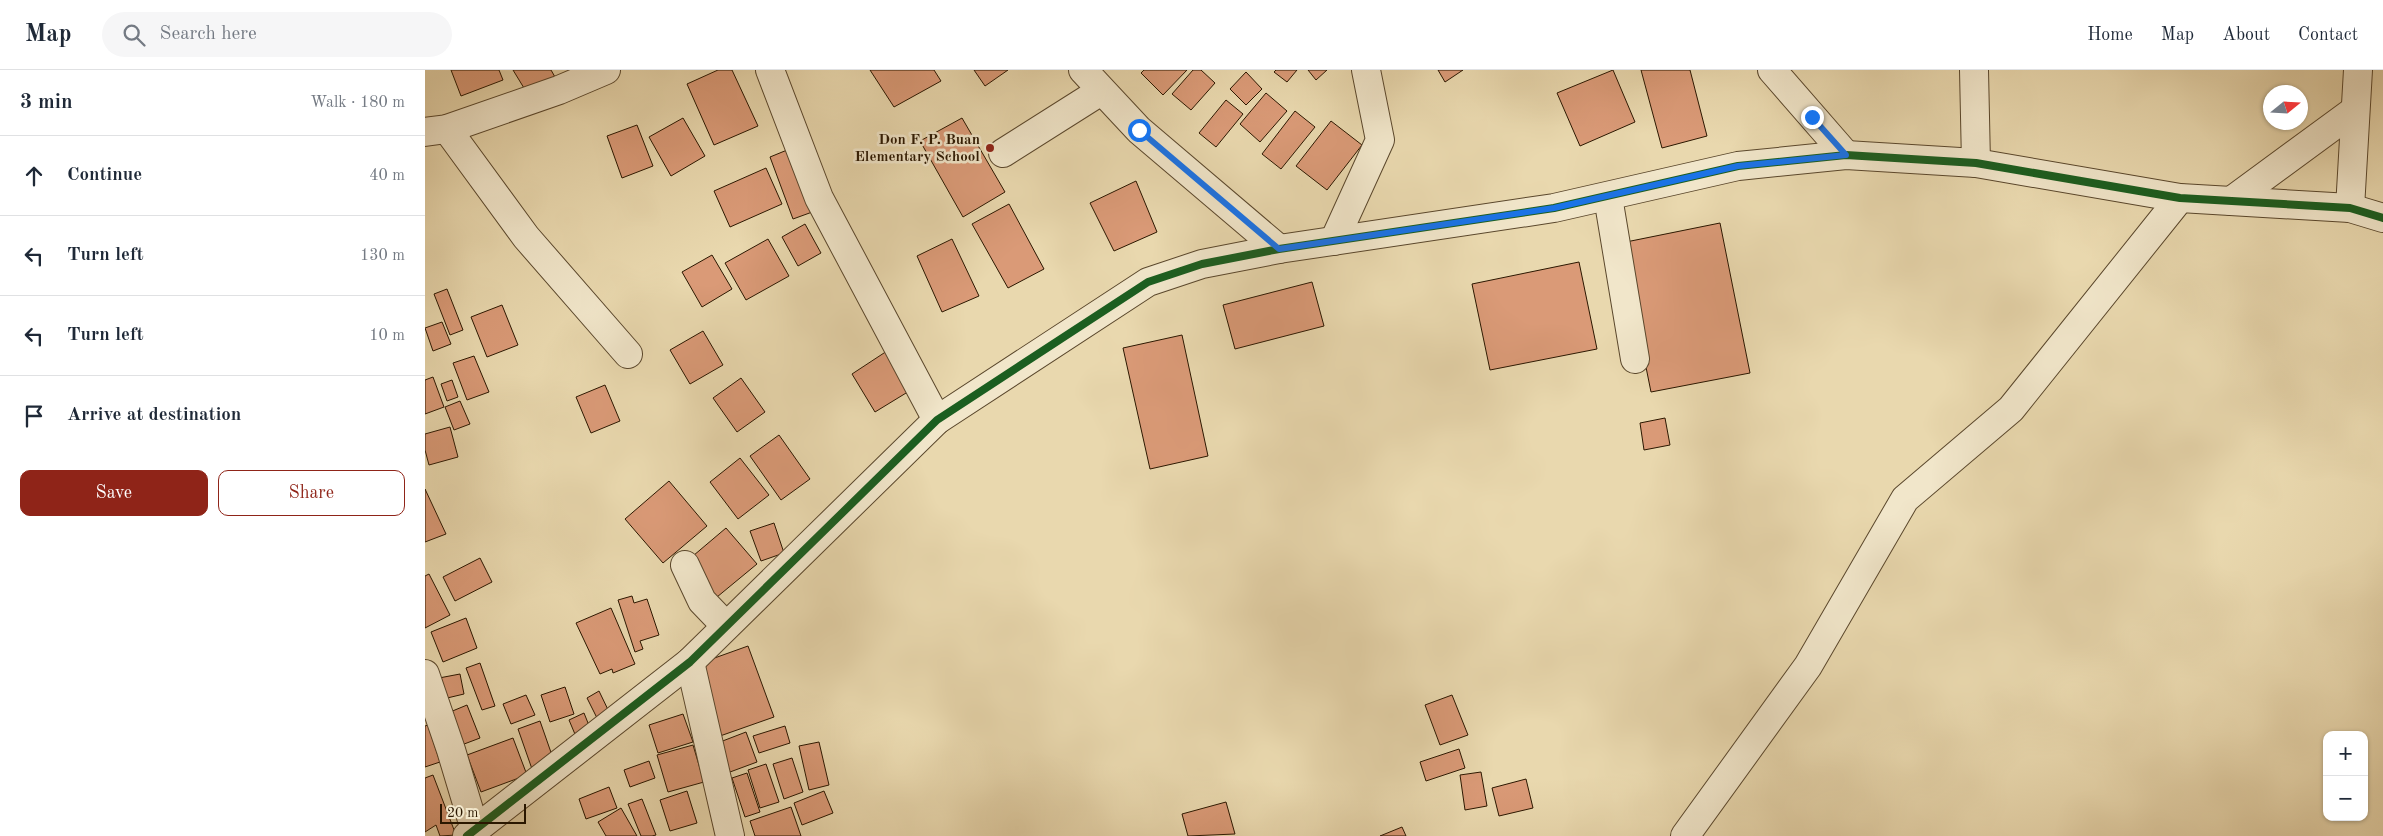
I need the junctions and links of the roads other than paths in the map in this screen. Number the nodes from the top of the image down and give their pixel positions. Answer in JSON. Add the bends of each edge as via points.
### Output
{"nodes":[{"id":1,"x":606,"y":70,"type":"edge"},
{"id":2,"x":770,"y":70,"type":"edge"},
{"id":3,"x":1083,"y":70,"type":"edge"},
{"id":4,"x":1366,"y":70,"type":"edge"},
{"id":5,"x":1772,"y":70,"type":"edge"},
{"id":6,"x":1974,"y":70,"type":"edge"},
{"id":7,"x":2357,"y":70,"type":"edge"},
{"id":8,"x":1101,"y":90,"type":"junction"},
{"id":9,"x":2355,"y":110,"type":"junction"},
{"id":10,"x":436,"y":130,"type":"edge"},
{"id":11,"x":1003,"y":154,"type":"dead end"},
{"id":12,"x":1846,"y":155,"type":"junction"},
{"id":13,"x":1976,"y":162,"type":"junction"},
{"id":14,"x":1608,"y":196,"type":"junction"},
{"id":15,"x":2180,"y":198,"type":"junction"},
{"id":16,"x":2231,"y":201,"type":"junction"},
{"id":17,"x":2350,"y":208,"type":"junction"},
{"id":18,"x":2383,"y":218,"type":"edge"},
{"id":19,"x":1334,"y":241,"type":"junction"},
{"id":20,"x":1279,"y":249,"type":"junction"},
{"id":21,"x":628,"y":354,"type":"dead end"},
{"id":22,"x":1635,"y":360,"type":"dead end"},
{"id":23,"x":937,"y":420,"type":"junction"},
{"id":24,"x":685,"y":565,"type":"dead end"},
{"id":25,"x":726,"y":626,"type":"junction"},
{"id":26,"x":690,"y":662,"type":"junction"},
{"id":27,"x":425,"y":674,"type":"edge"},
{"id":28,"x":471,"y":833,"type":"edge"},
{"id":29,"x":730,"y":836,"type":"edge"},
{"id":30,"x":1685,"y":836,"type":"edge"}],
"edges":[{"from":1,"to":10,"type":"street","via":[[559,90]]},
{"from":2,"to":23,"type":"street","via":[[819,198]]},
{"from":3,"to":8,"type":"street"},
{"from":4,"to":19,"type":"street","via":[[1380,140]]},
{"from":5,"to":12,"type":"street"},
{"from":6,"to":13,"type":"street"},
{"from":7,"to":9,"type":"street"},
{"from":8,"to":11,"type":"street"},
{"from":8,"to":20,"type":"street","via":[[1139,130]]},
{"from":9,"to":16,"type":"street"},
{"from":9,"to":17,"type":"street"},
{"from":10,"to":21,"type":"street"},
{"from":12,"to":13,"type":"street"},
{"from":12,"to":14,"type":"street","via":[[1738,166]]},
{"from":13,"to":15,"type":"street"},
{"from":14,"to":19,"type":"street","via":[[1554,208]]},
{"from":14,"to":22,"type":"street"},
{"from":15,"to":16,"type":"street"},
{"from":15,"to":30,"type":"street","via":[[2011,409],[1905,499],[1808,666]]},
{"from":16,"to":17,"type":"street"},
{"from":17,"to":18,"type":"street"},
{"from":19,"to":20,"type":"street"},
{"from":20,"to":23,"type":"street","via":[[1202,264],[1148,282]]},
{"from":23,"to":25,"type":"street"},
{"from":24,"to":25,"type":"street","via":[[703,600]]},
{"from":25,"to":26,"type":"street"},
{"from":26,"to":28,"type":"street"},
{"from":26,"to":29,"type":"street"},
{"from":27,"to":28,"type":"street","via":[[451,750]]}]}
